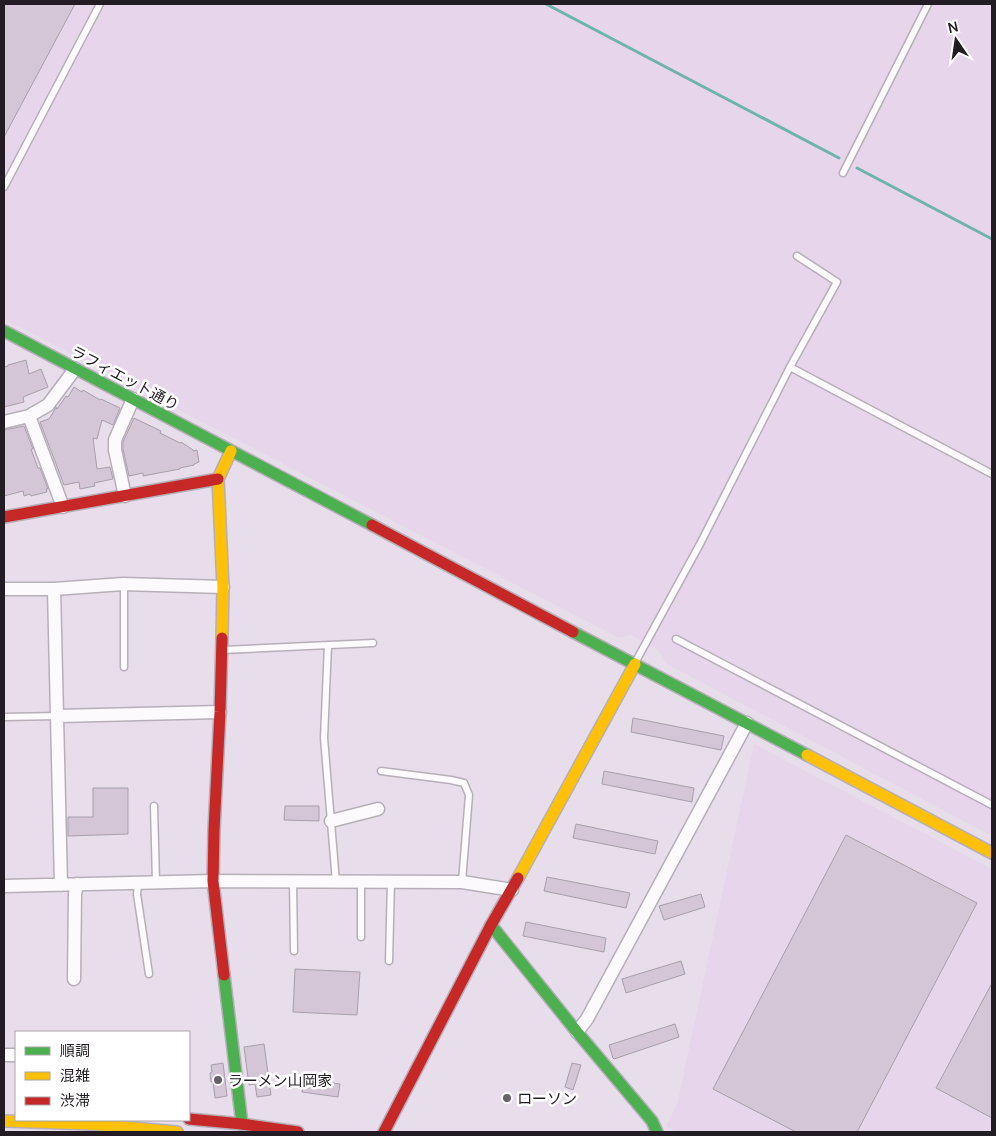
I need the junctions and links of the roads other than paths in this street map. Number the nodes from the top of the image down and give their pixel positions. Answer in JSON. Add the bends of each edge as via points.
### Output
{"nodes":[{"id":1,"x":100,"y":4,"type":"edge"},
{"id":2,"x":928,"y":4,"type":"edge"},
{"id":3,"x":843,"y":173,"type":"dead end"},
{"id":4,"x":4,"y":187,"type":"edge"},
{"id":5,"x":797,"y":256,"type":"dead end"},
{"id":6,"x":4,"y":331,"type":"edge"},
{"id":7,"x":790,"y":367,"type":"junction"},
{"id":8,"x":75,"y":369,"type":"junction"},
{"id":9,"x":133,"y":399,"type":"junction"},
{"id":10,"x":29,"y":416,"type":"junction"},
{"id":11,"x":4,"y":422,"type":"edge"},
{"id":12,"x":231,"y":451,"type":"junction"},
{"id":13,"x":992,"y":474,"type":"edge"},
{"id":14,"x":218,"y":479,"type":"junction"},
{"id":15,"x":125,"y":496,"type":"junction"},
{"id":16,"x":63,"y":507,"type":"junction"},
{"id":17,"x":4,"y":517,"type":"edge"},
{"id":18,"x":122,"y":584,"type":"junction"},
{"id":19,"x":223,"y":587,"type":"junction"},
{"id":20,"x":4,"y":589,"type":"edge"},
{"id":21,"x":54,"y":589,"type":"junction"},
{"id":22,"x":676,"y":639,"type":"dead end"},
{"id":23,"x":373,"y":643,"type":"dead end"},
{"id":24,"x":328,"y":645,"type":"junction"},
{"id":25,"x":222,"y":650,"type":"junction"},
{"id":26,"x":635,"y":664,"type":"junction"},
{"id":27,"x":124,"y":667,"type":"dead end"},
{"id":28,"x":220,"y":712,"type":"junction"},
{"id":29,"x":58,"y":716,"type":"junction"},
{"id":30,"x":4,"y":717,"type":"edge"},
{"id":31,"x":748,"y":723,"type":"junction"},
{"id":32,"x":381,"y":771,"type":"dead end"},
{"id":33,"x":992,"y":805,"type":"edge"},
{"id":34,"x":154,"y":806,"type":"dead end"},
{"id":35,"x":378,"y":809,"type":"dead end"},
{"id":36,"x":331,"y":820,"type":"junction"},
{"id":37,"x":992,"y":852,"type":"edge"},
{"id":38,"x":213,"y":881,"type":"junction"},
{"id":39,"x":293,"y":881,"type":"junction"},
{"id":40,"x":361,"y":881,"type":"junction"},
{"id":41,"x":391,"y":881,"type":"junction"},
{"id":42,"x":156,"y":882,"type":"junction"},
{"id":43,"x":336,"y":882,"type":"junction"},
{"id":44,"x":462,"y":882,"type":"junction"},
{"id":45,"x":138,"y":883,"type":"junction"},
{"id":46,"x":77,"y":884,"type":"junction"},
{"id":47,"x":61,"y":885,"type":"junction"},
{"id":48,"x":4,"y":886,"type":"edge"},
{"id":49,"x":512,"y":890,"type":"junction"},
{"id":50,"x":491,"y":925,"type":"junction"},
{"id":51,"x":361,"y":937,"type":"dead end"},
{"id":52,"x":294,"y":951,"type":"dead end"},
{"id":53,"x":388,"y":961,"type":"dead end"},
{"id":54,"x":149,"y":974,"type":"dead end"},
{"id":55,"x":74,"y":979,"type":"dead end"},
{"id":56,"x":578,"y":1032,"type":"junction"},
{"id":57,"x":190,"y":1119,"type":"edge"},
{"id":58,"x":4,"y":1121,"type":"edge"},
{"id":59,"x":242,"y":1124,"type":"junction"},
{"id":60,"x":177,"y":1132,"type":"edge"},
{"id":61,"x":298,"y":1132,"type":"edge"},
{"id":62,"x":384,"y":1132,"type":"edge"},
{"id":63,"x":657,"y":1132,"type":"edge"}],
"edges":[{"from":1,"to":4,"type":"lane"},
{"from":2,"to":3,"type":"lane"},
{"from":5,"to":7,"type":"lane","via":[[837,282]]},
{"from":6,"to":8,"type":"main road","name":"ラフィエット通り"},
{"from":7,"to":13,"type":"lane"},
{"from":7,"to":26,"type":"lane"},
{"from":8,"to":9,"type":"main road","name":"ラフィエット通り"},
{"from":8,"to":10,"type":"street","via":[[48,405]]},
{"from":9,"to":12,"type":"main road","name":"ラフィエット通り"},
{"from":9,"to":15,"type":"street","via":[[115,440]]},
{"from":10,"to":11,"type":"street"},
{"from":10,"to":16,"type":"street"},
{"from":12,"to":14,"type":"main road"},
{"from":12,"to":26,"type":"main road","name":"ラフィエット通り"},
{"from":14,"to":15,"type":"main road"},
{"from":14,"to":19,"type":"main road"},
{"from":15,"to":16,"type":"main road"},
{"from":16,"to":17,"type":"main road"},
{"from":18,"to":19,"type":"street"},
{"from":18,"to":21,"type":"street"},
{"from":18,"to":27,"type":"lane"},
{"from":19,"to":25,"type":"main road"},
{"from":20,"to":21,"type":"street"},
{"from":21,"to":29,"type":"street"},
{"from":22,"to":33,"type":"lane"},
{"from":23,"to":24,"type":"lane"},
{"from":24,"to":25,"type":"lane"},
{"from":24,"to":36,"type":"lane","via":[[324,738]]},
{"from":25,"to":28,"type":"main road"},
{"from":26,"to":31,"type":"main road","name":"ラフィエット通り"},
{"from":26,"to":49,"type":"main road"},
{"from":28,"to":29,"type":"street"},
{"from":28,"to":38,"type":"main road"},
{"from":29,"to":30,"type":"lane"},
{"from":29,"to":47,"type":"street"},
{"from":31,"to":37,"type":"main road","name":"ラフィエット通り"},
{"from":31,"to":56,"type":"street"},
{"from":32,"to":44,"type":"lane","via":[[464,783],[469,795]]},
{"from":34,"to":42,"type":"lane"},
{"from":35,"to":36,"type":"street"},
{"from":36,"to":43,"type":"lane"},
{"from":38,"to":39,"type":"street"},
{"from":38,"to":42,"type":"street"},
{"from":38,"to":59,"type":"main road"},
{"from":39,"to":43,"type":"street"},
{"from":39,"to":52,"type":"lane"},
{"from":40,"to":41,"type":"street"},
{"from":40,"to":43,"type":"street"},
{"from":40,"to":51,"type":"lane"},
{"from":41,"to":44,"type":"street"},
{"from":41,"to":53,"type":"lane"},
{"from":42,"to":45,"type":"street"},
{"from":44,"to":49,"type":"street"},
{"from":45,"to":46,"type":"street"},
{"from":45,"to":54,"type":"lane"},
{"from":46,"to":47,"type":"street"},
{"from":46,"to":55,"type":"street"},
{"from":47,"to":48,"type":"street"},
{"from":49,"to":50,"type":"main road"},
{"from":50,"to":56,"type":"main road"},
{"from":50,"to":62,"type":"main road"},
{"from":56,"to":63,"type":"main road","via":[[652,1121]]},
{"from":57,"to":59,"type":"main road"},
{"from":58,"to":60,"type":"main road"},
{"from":59,"to":61,"type":"main road"}]}
